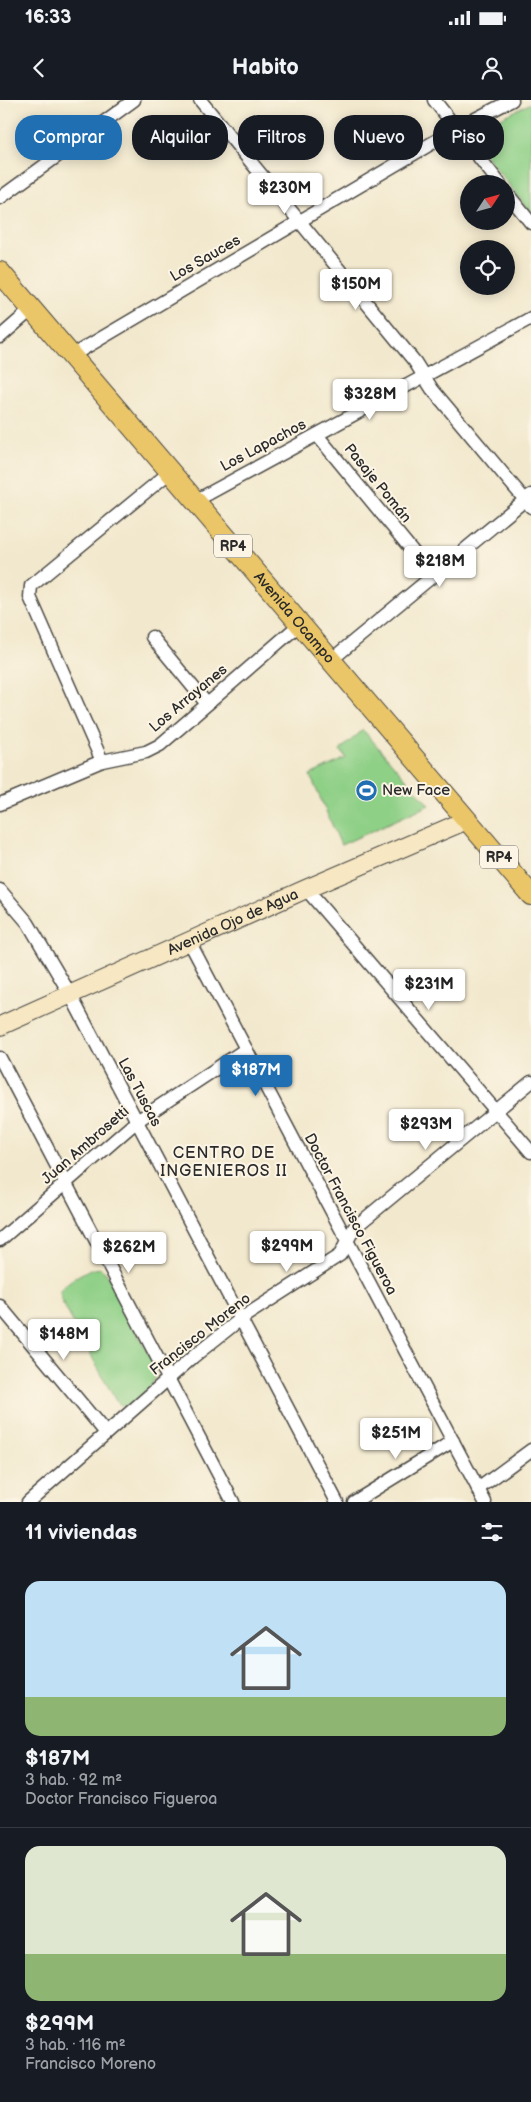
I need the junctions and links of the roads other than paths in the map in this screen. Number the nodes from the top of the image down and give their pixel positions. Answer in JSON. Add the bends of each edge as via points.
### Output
{"nodes":[{"id":1,"x":134,"y":100,"type":"edge"},
{"id":2,"x":200,"y":100,"type":"edge"},
{"id":3,"x":434,"y":100,"type":"edge"},
{"id":4,"x":512,"y":100,"type":"edge"},
{"id":5,"x":445,"y":115,"type":"edge"},
{"id":6,"x":483,"y":115,"type":"edge"},
{"id":7,"x":433,"y":143,"type":"edge"},
{"id":8,"x":481,"y":160,"type":"edge"},
{"id":9,"x":493,"y":175,"type":"edge"},
{"id":10,"x":0,"y":198,"type":"edge"},
{"id":11,"x":515,"y":203,"type":"edge"},
{"id":12,"x":300,"y":221,"type":"junction"},
{"id":13,"x":531,"y":223,"type":"edge"},
{"id":14,"x":0,"y":272,"type":"edge"},
{"id":15,"x":32,"y":309,"type":"junction"},
{"id":16,"x":530,"y":320,"type":"edge"},
{"id":17,"x":0,"y":337,"type":"edge"},
{"id":18,"x":72,"y":356,"type":"junction"},
{"id":19,"x":424,"y":376,"type":"junction"},
{"id":20,"x":317,"y":435,"type":"junction"},
{"id":21,"x":170,"y":472,"type":"junction"},
{"id":22,"x":195,"y":501,"type":"junction"},
{"id":23,"x":529,"y":501,"type":"edge"},
{"id":24,"x":433,"y":576,"type":"junction"},
{"id":25,"x":300,"y":624,"type":"junction"},
{"id":26,"x":152,"y":636,"type":"dead end"},
{"id":27,"x":331,"y":660,"type":"junction"},
{"id":28,"x":207,"y":704,"type":"junction"},
{"id":29,"x":102,"y":762,"type":"junction"},
{"id":30,"x":0,"y":804,"type":"edge"},
{"id":31,"x":467,"y":820,"type":"junction"},
{"id":32,"x":306,"y":889,"type":"junction"},
{"id":33,"x":0,"y":890,"type":"edge"},
{"id":34,"x":531,"y":895,"type":"edge"},
{"id":35,"x":189,"y":941,"type":"junction"},
{"id":36,"x":70,"y":994,"type":"junction"},
{"id":37,"x":0,"y":1026,"type":"edge"},
{"id":38,"x":246,"y":1049,"type":"junction"},
{"id":39,"x":0,"y":1058,"type":"edge"},
{"id":40,"x":531,"y":1082,"type":"edge"},
{"id":41,"x":496,"y":1110,"type":"junction"},
{"id":42,"x":137,"y":1121,"type":"junction"},
{"id":43,"x":531,"y":1152,"type":"edge"},
{"id":44,"x":66,"y":1182,"type":"junction"},
{"id":45,"x":0,"y":1240,"type":"edge"},
{"id":46,"x":347,"y":1241,"type":"junction"},
{"id":47,"x":0,"y":1306,"type":"edge"},
{"id":48,"x":242,"y":1318,"type":"junction"},
{"id":49,"x":168,"y":1379,"type":"junction"},
{"id":50,"x":106,"y":1433,"type":"junction"},
{"id":51,"x":453,"y":1442,"type":"junction"},
{"id":52,"x":531,"y":1450,"type":"edge"},
{"id":53,"x":478,"y":1489,"type":"junction"},
{"id":54,"x":28,"y":1502,"type":"edge"},
{"id":55,"x":233,"y":1502,"type":"edge"},
{"id":56,"x":337,"y":1502,"type":"edge"},
{"id":57,"x":354,"y":1502,"type":"edge"},
{"id":58,"x":485,"y":1502,"type":"edge"}],
"edges":[{"from":1,"to":10,"type":"street"},
{"from":2,"to":12,"type":"street"},
{"from":3,"to":5,"type":"street"},
{"from":4,"to":6,"type":"street","name":"Los Sauces"},
{"from":7,"to":12,"type":"street","name":"Los Sauces"},
{"from":8,"to":9,"type":"street"},
{"from":11,"to":13,"type":"street"},
{"from":12,"to":18,"type":"street","name":"Los Sauces"},
{"from":12,"to":19,"type":"street"},
{"from":14,"to":15,"type":"main road","name":"Avenida Ocampo","number":"RP4"},
{"from":15,"to":17,"type":"street"},
{"from":15,"to":18,"type":"main road","name":"Avenida Ocampo","number":"RP4"},
{"from":16,"to":19,"type":"street","name":"Los Lapachos"},
{"from":18,"to":21,"type":"main road","name":"Avenida Ocampo","number":"RP4"},
{"from":19,"to":20,"type":"street","name":"Los Lapachos"},
{"from":19,"to":23,"type":"street"},
{"from":20,"to":22,"type":"street","name":"Los Lapachos"},
{"from":20,"to":24,"type":"street","name":"Pasaje Pomán"},
{"from":21,"to":22,"type":"main road","name":"Avenida Ocampo","number":"RP4"},
{"from":21,"to":29,"type":"street","via":[[31,586],[30,596]]},
{"from":22,"to":25,"type":"main road","name":"Avenida Ocampo","number":"RP4"},
{"from":23,"to":24,"type":"street"},
{"from":24,"to":27,"type":"street"},
{"from":25,"to":27,"type":"main road","name":"Avenida Ocampo","number":"RP4"},
{"from":25,"to":28,"type":"street","name":"Los Arrayanes"},
{"from":26,"to":28,"type":"street"},
{"from":27,"to":31,"type":"main road","name":"Avenida Ocampo","number":"RP4"},
{"from":28,"to":29,"type":"street","name":"Los Arrayanes","via":[[146,752]]},
{"from":29,"to":30,"type":"street","name":"Los Arrayanes"},
{"from":31,"to":32,"type":"main road","name":"Avenida Ojo de Agua"},
{"from":31,"to":34,"type":"main road","name":"Avenida Ocampo","number":"RP4"},
{"from":32,"to":35,"type":"main road","name":"Avenida Ojo de Agua"},
{"from":32,"to":41,"type":"street"},
{"from":33,"to":36,"type":"street","name":"Las Tuscas","via":[[28,923]]},
{"from":35,"to":36,"type":"main road","name":"Avenida Ojo de Agua"},
{"from":35,"to":38,"type":"street","name":"Doctor Francisco Figueroa"},
{"from":36,"to":37,"type":"main road","name":"Avenida Ojo de Agua"},
{"from":36,"to":42,"type":"street","name":"Las Tuscas"},
{"from":38,"to":42,"type":"street","name":"Juan Ambrosetti"},
{"from":38,"to":46,"type":"street","name":"Doctor Francisco Figueroa"},
{"from":39,"to":44,"type":"street"},
{"from":40,"to":41,"type":"street","name":"Francisco Moreno"},
{"from":41,"to":43,"type":"street"},
{"from":41,"to":46,"type":"street","name":"Francisco Moreno","via":[[354,1228]]},
{"from":42,"to":44,"type":"street","name":"Juan Ambrosetti"},
{"from":42,"to":48,"type":"street","name":"Las Tuscas"},
{"from":44,"to":45,"type":"street","name":"Juan Ambrosetti"},
{"from":44,"to":49,"type":"street"},
{"from":46,"to":48,"type":"street","name":"Francisco Moreno","via":[[340,1255]]},
{"from":46,"to":51,"type":"street","name":"Doctor Francisco Figueroa"},
{"from":47,"to":50,"type":"street"},
{"from":48,"to":49,"type":"street","name":"Francisco Moreno"},
{"from":48,"to":56,"type":"street","name":"Las Tuscas"},
{"from":49,"to":50,"type":"street","name":"Francisco Moreno"},
{"from":49,"to":55,"type":"street"},
{"from":50,"to":54,"type":"street","name":"Francisco Moreno"},
{"from":51,"to":53,"type":"street","name":"Doctor Francisco Figueroa"},
{"from":51,"to":57,"type":"street"},
{"from":52,"to":53,"type":"street"},
{"from":53,"to":58,"type":"street","name":"Doctor Francisco Figueroa"}]}
